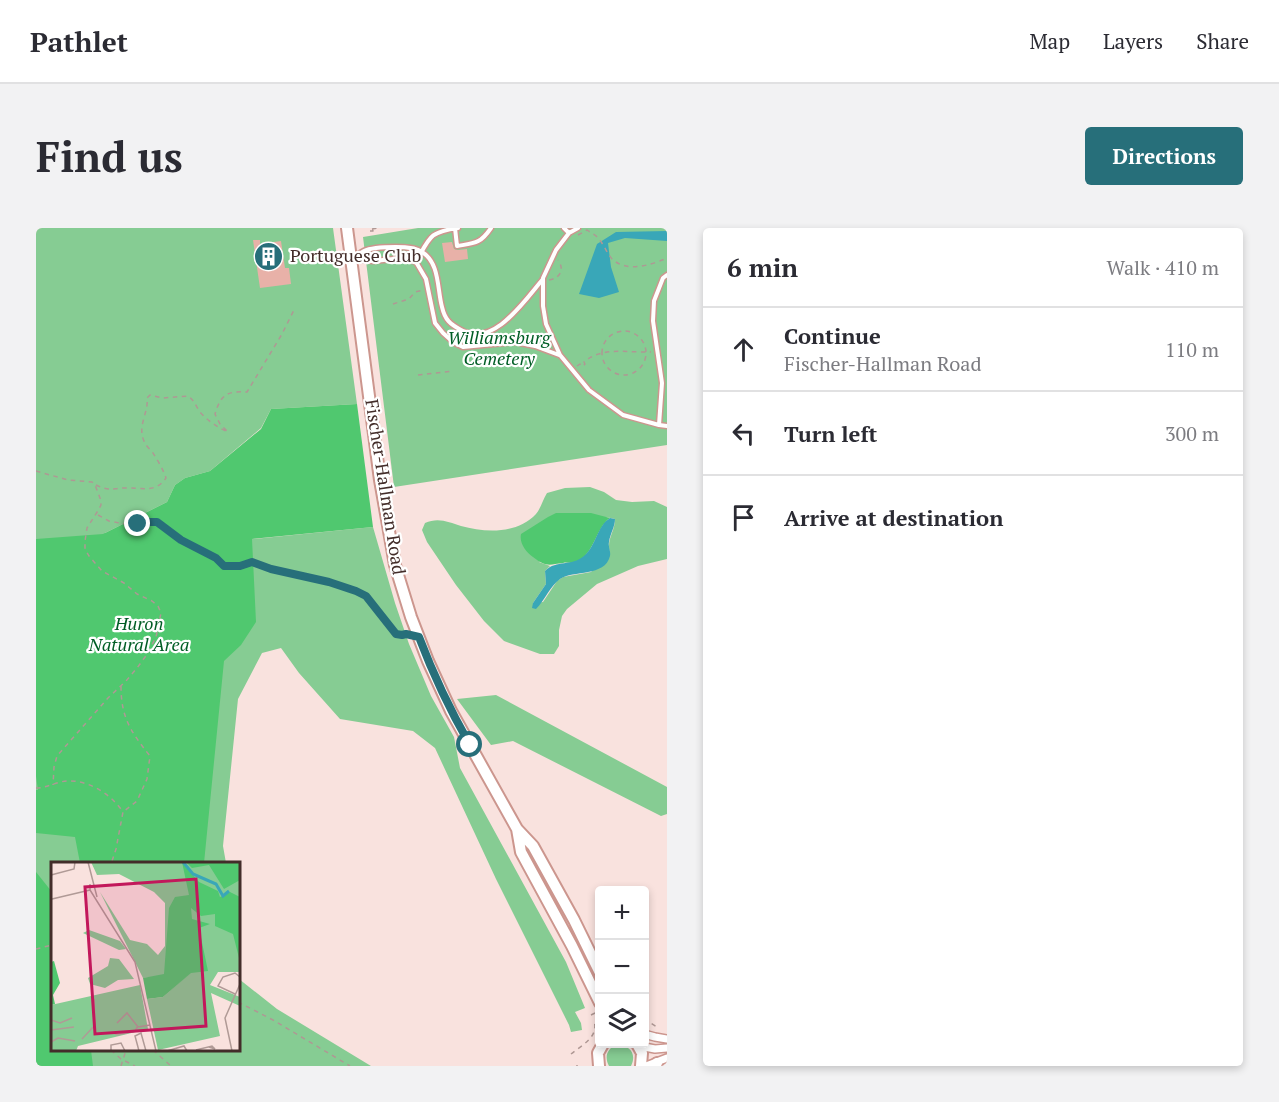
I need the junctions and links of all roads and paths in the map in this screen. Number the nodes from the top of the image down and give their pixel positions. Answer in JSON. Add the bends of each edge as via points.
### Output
{"nodes":[{"id":1,"x":347,"y":228,"type":"edge"},
{"id":2,"x":379,"y":228,"type":"edge"},
{"id":3,"x":457,"y":228,"type":"edge"},
{"id":4,"x":492,"y":228,"type":"edge"},
{"id":5,"x":564,"y":228,"type":"edge"},
{"id":6,"x":576,"y":229,"type":"edge"},
{"id":7,"x":372,"y":230,"type":"edge"},
{"id":8,"x":569,"y":233,"type":"junction"},
{"id":9,"x":422,"y":251,"type":"junction"},
{"id":10,"x":553,"y":256,"type":"junction"},
{"id":11,"x":667,"y":258,"type":"edge"},
{"id":12,"x":351,"y":259,"type":"junction"},
{"id":13,"x":416,"y":262,"type":"junction"},
{"id":14,"x":667,"y":275,"type":"edge"},
{"id":15,"x":543,"y":278,"type":"junction"},
{"id":16,"x":428,"y":289,"type":"junction"},
{"id":17,"x":393,"y":304,"type":"dead end"},
{"id":18,"x":295,"y":308,"type":"dead end"},
{"id":19,"x":432,"y":309,"type":"junction"},
{"id":20,"x":442,"y":309,"type":"junction"},
{"id":21,"x":658,"y":351,"type":"junction"},
{"id":22,"x":646,"y":352,"type":"junction"},
{"id":23,"x":602,"y":353,"type":"junction"},
{"id":24,"x":560,"y":355,"type":"junction"},
{"id":25,"x":572,"y":370,"type":"junction"},
{"id":26,"x":453,"y":371,"type":"dead end"},
{"id":27,"x":418,"y":375,"type":"dead end"},
{"id":28,"x":659,"y":425,"type":"junction"},
{"id":29,"x":667,"y":426,"type":"edge"},
{"id":30,"x":36,"y":471,"type":"edge"},
{"id":31,"x":95,"y":485,"type":"junction"},
{"id":32,"x":96,"y":514,"type":"junction"},
{"id":33,"x":419,"y":637,"type":"junction"},
{"id":34,"x":121,"y":686,"type":"junction"},
{"id":35,"x":53,"y":785,"type":"junction"},
{"id":36,"x":36,"y":788,"type":"edge"},
{"id":37,"x":123,"y":812,"type":"junction"},
{"id":38,"x":517,"y":829,"type":"junction"},
{"id":39,"x":112,"y":862,"type":"edge"},
{"id":40,"x":51,"y":945,"type":"edge"},
{"id":41,"x":36,"y":949,"type":"edge"},
{"id":42,"x":595,"y":963,"type":"edge"},
{"id":43,"x":595,"y":1000,"type":"edge"},
{"id":44,"x":240,"y":1003,"type":"edge"},
{"id":45,"x":595,"y":1010,"type":"edge"},
{"id":46,"x":591,"y":1015,"type":"dead end"},
{"id":47,"x":594,"y":1021,"type":"dead end"},
{"id":48,"x":649,"y":1022,"type":"edge"},
{"id":49,"x":657,"y":1027,"type":"dead end"},
{"id":50,"x":649,"y":1035,"type":"edge"},
{"id":51,"x":667,"y":1039,"type":"edge"},
{"id":52,"x":649,"y":1047,"type":"edge"},
{"id":53,"x":601,"y":1048,"type":"edge"},
{"id":54,"x":640,"y":1048,"type":"edge"},
{"id":55,"x":667,"y":1048,"type":"edge"},
{"id":56,"x":112,"y":1051,"type":"edge"},
{"id":57,"x":126,"y":1051,"type":"edge"},
{"id":58,"x":154,"y":1051,"type":"edge"},
{"id":59,"x":160,"y":1051,"type":"edge"},
{"id":60,"x":571,"y":1054,"type":"dead end"},
{"id":61,"x":159,"y":1055,"type":"junction"},
{"id":62,"x":120,"y":1066,"type":"edge"},
{"id":63,"x":135,"y":1066,"type":"edge"},
{"id":64,"x":171,"y":1066,"type":"edge"},
{"id":65,"x":350,"y":1066,"type":"edge"},
{"id":66,"x":599,"y":1066,"type":"edge"},
{"id":67,"x":641,"y":1066,"type":"edge"}],
"edges":[{"from":1,"to":12,"type":"main road","name":"Fischer-Hallman Road"},
{"from":2,"to":7,"type":"path"},
{"from":3,"to":4,"type":"lane","via":[[457,246],[484,239]]},
{"from":3,"to":9,"type":"lane","via":[[442,230],[431,237]]},
{"from":5,"to":8,"type":"lane"},
{"from":6,"to":8,"type":"lane"},
{"from":6,"to":11,"type":"path","via":[[579,235],[587,230],[598,237],[613,260],[624,265],[639,267]]},
{"from":8,"to":10,"type":"lane"},
{"from":9,"to":12,"type":"lane","via":[[388,247],[365,250]]},
{"from":9,"to":13,"type":"lane"},
{"from":9,"to":20,"type":"lane","via":[[436,270]]},
{"from":10,"to":15,"type":"lane"},
{"from":10,"to":15,"type":"path","via":[[561,264],[561,272],[555,279]]},
{"from":12,"to":13,"type":"lane","via":[[404,258]]},
{"from":12,"to":33,"type":"main road","name":"Fischer-Hallman Road","via":[[395,564]]},
{"from":13,"to":16,"type":"lane"},
{"from":14,"to":21,"type":"lane","via":[[654,302]]},
{"from":15,"to":20,"type":"lane","via":[[494,330],[476,335],[465,332],[449,323]]},
{"from":15,"to":24,"type":"lane","via":[[546,324]]},
{"from":16,"to":17,"type":"path"},
{"from":16,"to":19,"type":"lane"},
{"from":18,"to":31,"type":"path","via":[[248,392],[235,391],[220,401],[215,414],[228,432],[211,423],[188,396],[150,395],[142,427],[144,441],[163,469],[166,478],[162,485],[108,490]]},
{"from":19,"to":20,"type":"lane"},
{"from":19,"to":24,"type":"lane","via":[[435,323],[443,333],[463,347],[515,342]]},
{"from":21,"to":22,"type":"path"},
{"from":21,"to":28,"type":"lane","via":[[662,383]]},
{"from":22,"to":23,"type":"path"},
{"from":22,"to":23,"type":"path","via":[[638,335],[619,331],[610,336]]},
{"from":22,"to":23,"type":"path","via":[[644,362],[630,374],[611,370]]},
{"from":23,"to":25,"type":"path"},
{"from":24,"to":25,"type":"lane"},
{"from":25,"to":28,"type":"lane","via":[[589,390],[623,415]]},
{"from":26,"to":27,"type":"path"},
{"from":28,"to":29,"type":"lane"},
{"from":30,"to":31,"type":"path"},
{"from":31,"to":32,"type":"path","via":[[101,505]]},
{"from":32,"to":33,"type":"path","via":[[130,525],[157,522],[224,566],[252,562],[356,591],[366,596],[396,634]]},
{"from":32,"to":34,"type":"path","via":[[87,528],[85,549],[89,556],[102,571],[152,601],[161,613],[148,653]]},
{"from":33,"to":38,"type":"main road","name":"Fischer-Hallman Road","via":[[451,711]]},
{"from":34,"to":35,"type":"path","via":[[57,756]]},
{"from":34,"to":37,"type":"path","via":[[128,725],[150,756],[147,779],[137,801]]},
{"from":35,"to":36,"type":"path"},
{"from":35,"to":37,"type":"path","via":[[66,780],[81,782],[102,792]]},
{"from":37,"to":39,"type":"path"},
{"from":38,"to":42,"type":"main road","name":"Fischer-Hallman Road","via":[[533,846]]},
{"from":38,"to":43,"type":"main road","name":"Fischer-Hallman Road","via":[[520,852],[572,946]]},
{"from":40,"to":41,"type":"path"},
{"from":44,"to":65,"type":"path"},
{"from":45,"to":46,"type":"path"},
{"from":47,"to":60,"type":"path","via":[[594,1034]]},
{"from":48,"to":49,"type":"path"},
{"from":50,"to":51,"type":"street"},
{"from":52,"to":55,"type":"street"},
{"from":53,"to":66,"type":"main road"},
{"from":54,"to":67,"type":"main road"},
{"from":56,"to":63,"type":"path"},
{"from":57,"to":62,"type":"path"},
{"from":58,"to":61,"type":"path"},
{"from":59,"to":61,"type":"path"},
{"from":61,"to":64,"type":"path"}]}
